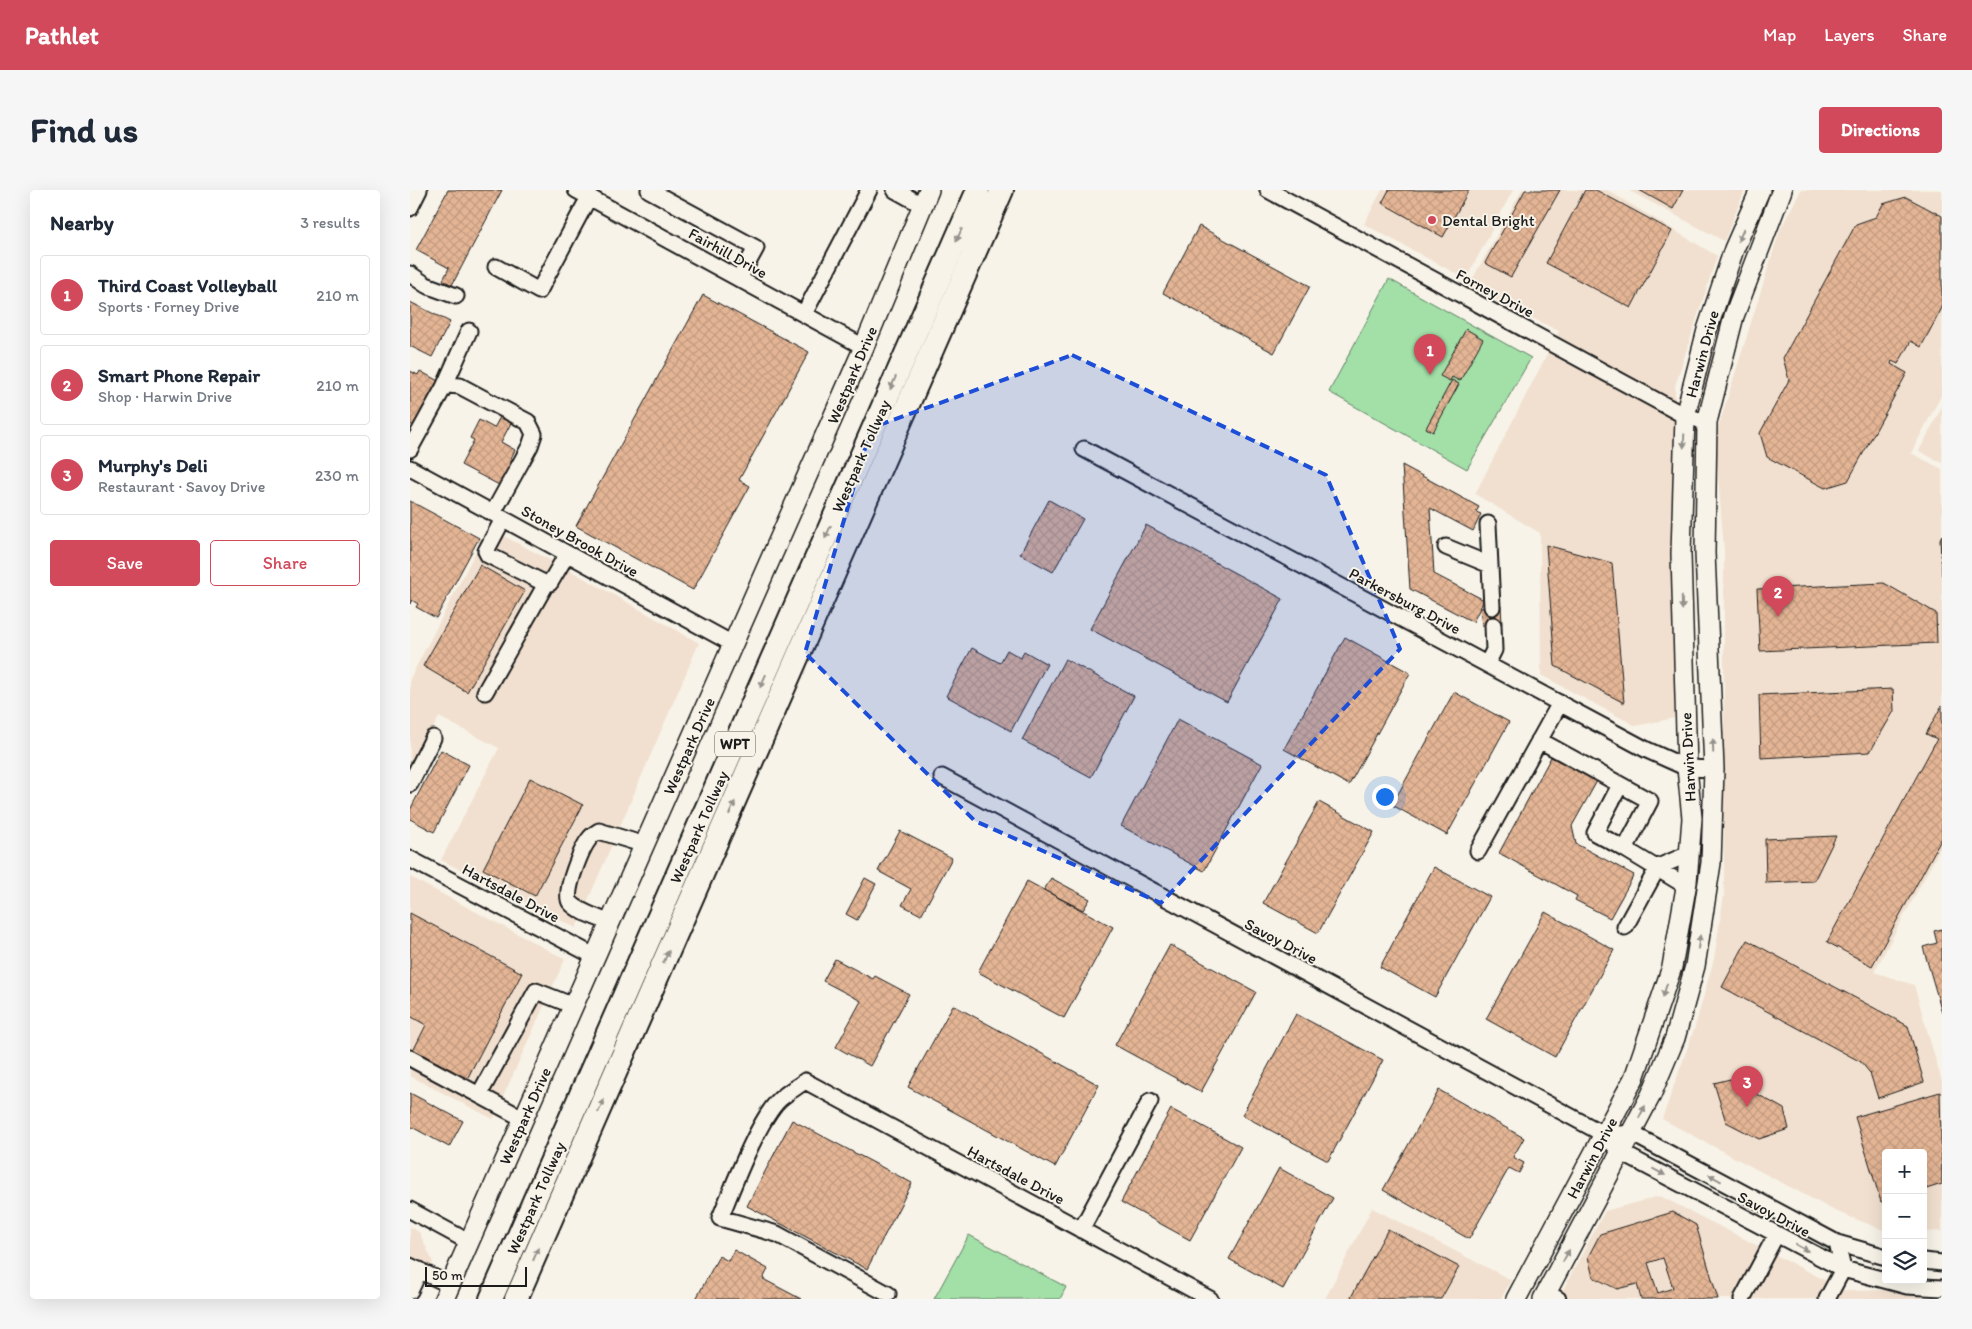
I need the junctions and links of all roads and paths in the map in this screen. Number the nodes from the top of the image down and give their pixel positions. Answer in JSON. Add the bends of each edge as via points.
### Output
{"nodes":[{"id":1,"x":420,"y":190,"type":"edge"},
{"id":2,"x":576,"y":190,"type":"edge"},
{"id":3,"x":649,"y":190,"type":"edge"},
{"id":4,"x":870,"y":190,"type":"edge"},
{"id":5,"x":895,"y":190,"type":"edge"},
{"id":6,"x":978,"y":190,"type":"edge"},
{"id":7,"x":1002,"y":190,"type":"edge"},
{"id":8,"x":1268,"y":190,"type":"edge"},
{"id":9,"x":1760,"y":190,"type":"edge"},
{"id":10,"x":1782,"y":190,"type":"edge"},
{"id":11,"x":589,"y":197,"type":"junction"},
{"id":12,"x":925,"y":198,"type":"edge"},
{"id":13,"x":410,"y":208,"type":"edge"},
{"id":14,"x":496,"y":268,"type":"dead end"},
{"id":15,"x":410,"y":274,"type":"edge"},
{"id":16,"x":739,"y":279,"type":"junction"},
{"id":17,"x":456,"y":296,"type":"dead end"},
{"id":18,"x":804,"y":314,"type":"junction"},
{"id":19,"x":469,"y":331,"type":"dead end"},
{"id":20,"x":864,"y":347,"type":"junction"},
{"id":21,"x":444,"y":387,"type":"junction"},
{"id":22,"x":1685,"y":416,"type":"junction"},
{"id":23,"x":1707,"y":422,"type":"junction"},
{"id":24,"x":410,"y":449,"type":"edge"},
{"id":25,"x":1084,"y":449,"type":"dead end"},
{"id":26,"x":410,"y":468,"type":"edge"},
{"id":27,"x":498,"y":516,"type":"junction"},
{"id":28,"x":1488,"y":524,"type":"dead end"},
{"id":29,"x":1446,"y":547,"type":"dead end"},
{"id":30,"x":1705,"y":553,"type":"junction"},
{"id":31,"x":566,"y":554,"type":"junction"},
{"id":32,"x":1681,"y":554,"type":"junction"},
{"id":33,"x":1490,"y":565,"type":"junction"},
{"id":34,"x":546,"y":584,"type":"junction"},
{"id":35,"x":1492,"y":607,"type":"dead end"},
{"id":36,"x":1493,"y":625,"type":"dead end"},
{"id":37,"x":733,"y":644,"type":"junction"},
{"id":38,"x":1487,"y":664,"type":"junction"},
{"id":39,"x":485,"y":692,"type":"dead end"},
{"id":40,"x":1560,"y":703,"type":"junction"},
{"id":41,"x":433,"y":738,"type":"dead end"},
{"id":42,"x":1539,"y":740,"type":"junction"},
{"id":43,"x":1687,"y":768,"type":"junction"},
{"id":44,"x":1714,"y":769,"type":"junction"},
{"id":45,"x":942,"y":777,"type":"dead end"},
{"id":46,"x":410,"y":784,"type":"edge"},
{"id":47,"x":1620,"y":785,"type":"junction"},
{"id":48,"x":645,"y":845,"type":"junction"},
{"id":49,"x":1625,"y":848,"type":"junction"},
{"id":50,"x":1478,"y":851,"type":"dead end"},
{"id":51,"x":1689,"y":854,"type":"junction"},
{"id":52,"x":410,"y":859,"type":"edge"},
{"id":53,"x":1658,"y":867,"type":"junction"},
{"id":54,"x":1686,"y":886,"type":"junction"},
{"id":55,"x":611,"y":923,"type":"junction"},
{"id":56,"x":1624,"y":927,"type":"dead end"},
{"id":57,"x":596,"y":957,"type":"junction"},
{"id":58,"x":1695,"y":966,"type":"junction"},
{"id":59,"x":1672,"y":967,"type":"junction"},
{"id":60,"x":574,"y":1006,"type":"junction"},
{"id":61,"x":410,"y":1058,"type":"edge"},
{"id":62,"x":479,"y":1095,"type":"junction"},
{"id":63,"x":1150,"y":1101,"type":"dead end"},
{"id":64,"x":524,"y":1119,"type":"junction"},
{"id":65,"x":1631,"y":1134,"type":"junction"},
{"id":66,"x":1605,"y":1135,"type":"junction"},
{"id":67,"x":1620,"y":1152,"type":"junction"},
{"id":68,"x":410,"y":1210,"type":"edge"},
{"id":69,"x":1081,"y":1230,"type":"junction"},
{"id":70,"x":1776,"y":1234,"type":"junction"},
{"id":71,"x":469,"y":1242,"type":"junction"},
{"id":72,"x":1837,"y":1242,"type":"junction"},
{"id":73,"x":1882,"y":1255,"type":"edge"},
{"id":74,"x":1927,"y":1261,"type":"edge"},
{"id":75,"x":1942,"y":1263,"type":"edge"},
{"id":76,"x":415,"y":1268,"type":"edge"},
{"id":77,"x":1843,"y":1270,"type":"junction"},
{"id":78,"x":1526,"y":1281,"type":"junction"},
{"id":79,"x":1942,"y":1288,"type":"edge"},
{"id":80,"x":410,"y":1291,"type":"edge"},
{"id":81,"x":447,"y":1292,"type":"edge"},
{"id":82,"x":1900,"y":1292,"type":"edge"},
{"id":83,"x":888,"y":1294,"type":"dead end"},
{"id":84,"x":1549,"y":1297,"type":"edge"},
{"id":85,"x":491,"y":1299,"type":"edge"},
{"id":86,"x":516,"y":1299,"type":"edge"},
{"id":87,"x":1210,"y":1299,"type":"edge"},
{"id":88,"x":1516,"y":1299,"type":"edge"},
{"id":89,"x":1742,"y":1299,"type":"edge"},
{"id":90,"x":1828,"y":1299,"type":"edge"}],
"edges":[{"from":1,"to":13,"type":"street"},
{"from":2,"to":11,"type":"street","name":"Fairhill Drive"},
{"from":3,"to":16,"type":"street","via":[[756,248]]},
{"from":4,"to":18,"type":"street"},
{"from":5,"to":12,"type":"street"},
{"from":6,"to":85,"type":"highway","name":"Westpark Tollway","number":"WPT","one_way":true},
{"from":86,"to":7,"type":"highway","name":"Westpark Tollway","number":"WPT","one_way":true},
{"from":8,"to":22,"type":"street","name":"Forney Drive"},
{"from":9,"to":22,"type":"main road","name":"Harwin Drive","one_way":true,"via":[[1734,249],[1707,330]]},
{"from":10,"to":23,"type":"main road","name":"Harwin Drive","via":[[1734,316]]},
{"from":11,"to":14,"type":"street","via":[[540,291]]},
{"from":11,"to":16,"type":"street","name":"Fairhill Drive"},
{"from":12,"to":20,"type":"main road","name":"Westpark Drive"},
{"from":15,"to":17,"type":"street","via":[[426,285]]},
{"from":16,"to":18,"type":"street","name":"Fairhill Drive"},
{"from":18,"to":20,"type":"street","name":"Fairhill Drive"},
{"from":19,"to":21,"type":"street"},
{"from":20,"to":37,"type":"main road","name":"Westpark Drive"},
{"from":21,"to":24,"type":"street"},
{"from":21,"to":27,"type":"street","via":[[460,386],[528,422],[533,428],[530,446]]},
{"from":22,"to":23,"type":"street","name":"Forney Drive"},
{"from":22,"to":32,"type":"main road","name":"Harwin Drive","one_way":true},
{"from":23,"to":30,"type":"main road","name":"Harwin Drive"},
{"from":25,"to":38,"type":"street","name":"Parkersburg Drive"},
{"from":26,"to":27,"type":"street","name":"Stoney Brook Drive"},
{"from":27,"to":31,"type":"street","name":"Stoney Brook Drive"},
{"from":27,"to":34,"type":"street","via":[[486,551],[488,555]]},
{"from":28,"to":33,"type":"street"},
{"from":29,"to":33,"type":"street"},
{"from":30,"to":32,"type":"main road"},
{"from":44,"to":30,"type":"main road","name":"Harwin Drive","one_way":true},
{"from":31,"to":34,"type":"street","via":[[550,583]]},
{"from":31,"to":37,"type":"street","name":"Stoney Brook Drive"},
{"from":32,"to":43,"type":"main road","name":"Harwin Drive","one_way":true},
{"from":33,"to":35,"type":"street"},
{"from":34,"to":39,"type":"street"},
{"from":36,"to":38,"type":"street","via":[[1494,650]]},
{"from":37,"to":48,"type":"main road","name":"Westpark Drive"},
{"from":38,"to":40,"type":"street","name":"Parkersburg Drive"},
{"from":40,"to":42,"type":"street"},
{"from":40,"to":43,"type":"street","name":"Parkersburg Drive"},
{"from":41,"to":46,"type":"street"},
{"from":42,"to":47,"type":"street"},
{"from":42,"to":50,"type":"street"},
{"from":43,"to":44,"type":"street","name":"Parkersburg Drive"},
{"from":43,"to":51,"type":"main road","name":"Harwin Drive","via":[[1692,818]]},
{"from":58,"to":44,"type":"main road","name":"Harwin Drive","one_way":true,"via":[[1711,863]]},
{"from":45,"to":66,"type":"street","name":"Savoy Drive"},
{"from":47,"to":49,"type":"street","via":[[1650,801]]},
{"from":47,"to":49,"type":"street","via":[[1595,833]]},
{"from":48,"to":55,"type":"main road","name":"Westpark Drive"},
{"from":48,"to":55,"type":"street","via":[[599,831],[585,845],[567,892],[568,901]]},
{"from":49,"to":53,"type":"street"},
{"from":51,"to":53,"type":"street"},
{"from":51,"to":54,"type":"main road","name":"Harwin Drive"},
{"from":52,"to":57,"type":"street","name":"Hartsdale Drive"},
{"from":53,"to":54,"type":"street"},
{"from":53,"to":56,"type":"street"},
{"from":54,"to":59,"type":"main road","name":"Harwin Drive"},
{"from":55,"to":57,"type":"main road","name":"Westpark Drive"},
{"from":57,"to":60,"type":"main road","name":"Westpark Drive"},
{"from":58,"to":59,"type":"main road"},
{"from":65,"to":58,"type":"main road","name":"Harwin Drive","one_way":true,"via":[[1675,1038]]},
{"from":59,"to":66,"type":"main road","name":"Harwin Drive","one_way":true,"via":[[1634,1078]]},
{"from":60,"to":62,"type":"street","via":[[536,991]]},
{"from":60,"to":64,"type":"main road","name":"Westpark Drive"},
{"from":61,"to":62,"type":"street"},
{"from":62,"to":64,"type":"street"},
{"from":63,"to":69,"type":"street"},
{"from":64,"to":71,"type":"main road","name":"Westpark Drive"},
{"from":65,"to":66,"type":"street","name":"Savoy Drive"},
{"from":65,"to":67,"type":"main road","name":"Harwin Drive"},
{"from":72,"to":65,"type":"street","name":"Savoy Drive","one_way":true},
{"from":66,"to":67,"type":"street","name":"Savoy Drive"},
{"from":66,"to":78,"type":"main road","name":"Harwin Drive"},
{"from":67,"to":70,"type":"street","name":"Savoy Drive","one_way":true},
{"from":84,"to":67,"type":"main road","name":"Harwin Drive","one_way":true},
{"from":68,"to":71,"type":"street"},
{"from":69,"to":83,"type":"street","name":"Hartsdale Drive","via":[[805,1081],[779,1100],[769,1114],[720,1218],[777,1234]]},
{"from":69,"to":87,"type":"street","name":"Hartsdale Drive"},
{"from":70,"to":77,"type":"street","name":"Savoy Drive","one_way":true},
{"from":70,"to":89,"type":"street"},
{"from":71,"to":81,"type":"main road","name":"Westpark Drive"},
{"from":72,"to":73,"type":"street","name":"Savoy Drive"},
{"from":72,"to":77,"type":"street"},
{"from":74,"to":75,"type":"street"},
{"from":76,"to":80,"type":"street"},
{"from":76,"to":81,"type":"street"},
{"from":77,"to":82,"type":"street","name":"Savoy Drive"},
{"from":77,"to":90,"type":"street"},
{"from":78,"to":84,"type":"main road"},
{"from":78,"to":88,"type":"main road","name":"Harwin Drive"},
{"from":79,"to":82,"type":"street","name":"Savoy Drive"}]}
